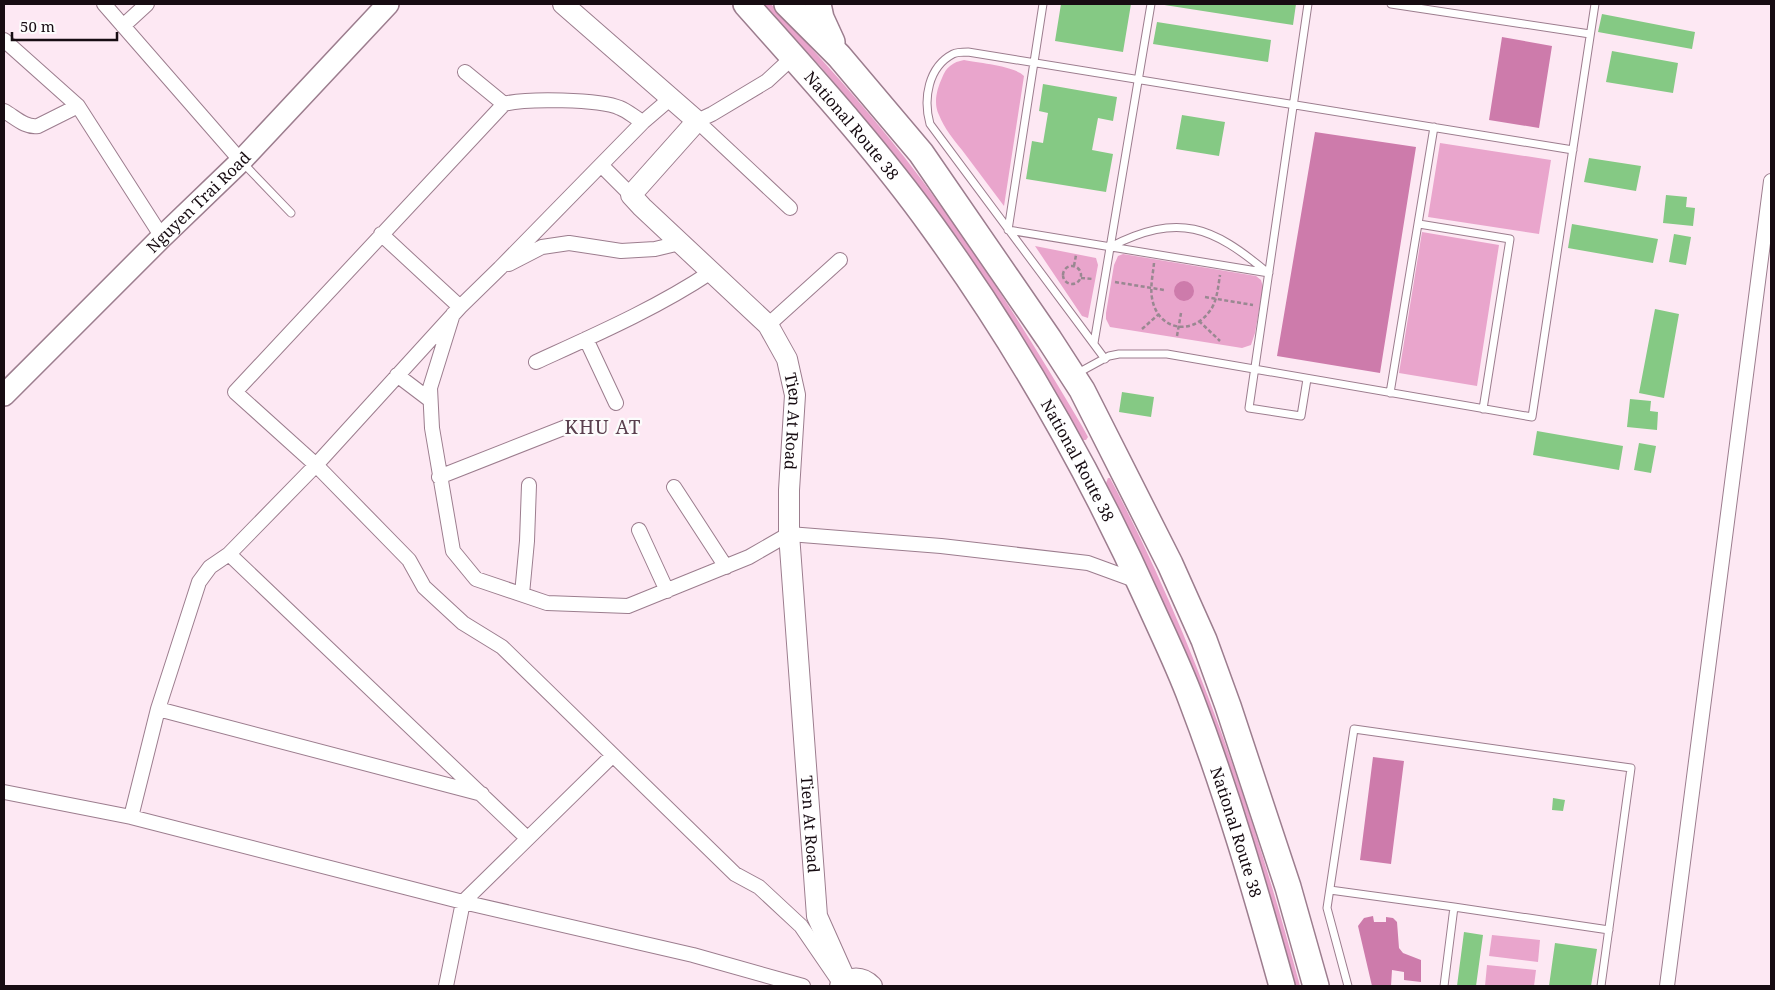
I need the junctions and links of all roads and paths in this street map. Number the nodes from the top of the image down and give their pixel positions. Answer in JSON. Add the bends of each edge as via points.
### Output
{"nodes":[{"id":1,"x":104,"y":4,"type":"edge"},
{"id":2,"x":147,"y":4,"type":"edge"},
{"id":3,"x":388,"y":4,"type":"edge"},
{"id":4,"x":563,"y":4,"type":"edge"},
{"id":5,"x":746,"y":4,"type":"edge"},
{"id":6,"x":787,"y":4,"type":"edge"},
{"id":7,"x":818,"y":4,"type":"edge"},
{"id":8,"x":1043,"y":4,"type":"edge"},
{"id":9,"x":1151,"y":4,"type":"edge"},
{"id":10,"x":1308,"y":4,"type":"edge"},
{"id":11,"x":1391,"y":4,"type":"edge"},
{"id":12,"x":1595,"y":4,"type":"edge"},
{"id":13,"x":123,"y":26,"type":"junction"},
{"id":14,"x":1590,"y":34,"type":"junction"},
{"id":15,"x":4,"y":40,"type":"edge"},
{"id":16,"x":839,"y":56,"type":"junction"},
{"id":17,"x":793,"y":57,"type":"junction"},
{"id":18,"x":1034,"y":64,"type":"junction"},
{"id":19,"x":464,"y":72,"type":"dead end"},
{"id":20,"x":1138,"y":80,"type":"junction"},
{"id":21,"x":671,"y":98,"type":"junction"},
{"id":22,"x":504,"y":104,"type":"junction"},
{"id":23,"x":1294,"y":105,"type":"junction"},
{"id":24,"x":78,"y":106,"type":"junction"},
{"id":25,"x":4,"y":111,"type":"edge"},
{"id":26,"x":643,"y":122,"type":"junction"},
{"id":27,"x":697,"y":122,"type":"junction"},
{"id":28,"x":1434,"y":127,"type":"junction"},
{"id":29,"x":1573,"y":150,"type":"junction"},
{"id":30,"x":242,"y":161,"type":"junction"},
{"id":31,"x":601,"y":164,"type":"junction"},
{"id":32,"x":1771,"y":181,"type":"edge"},
{"id":33,"x":631,"y":195,"type":"junction"},
{"id":34,"x":790,"y":208,"type":"dead end"},
{"id":35,"x":291,"y":212,"type":"dead end"},
{"id":36,"x":1419,"y":224,"type":"junction"},
{"id":37,"x":1008,"y":230,"type":"junction"},
{"id":38,"x":381,"y":234,"type":"junction"},
{"id":39,"x":162,"y":236,"type":"junction"},
{"id":40,"x":680,"y":243,"type":"junction"},
{"id":41,"x":1110,"y":247,"type":"junction"},
{"id":42,"x":1076,"y":255,"type":"dead end"},
{"id":43,"x":840,"y":260,"type":"dead end"},
{"id":44,"x":1154,"y":261,"type":"dead end"},
{"id":45,"x":1074,"y":266,"type":"junction"},
{"id":46,"x":500,"y":268,"type":"junction"},
{"id":47,"x":711,"y":272,"type":"junction"},
{"id":48,"x":1269,"y":273,"type":"junction"},
{"id":49,"x":1220,"y":274,"type":"dead end"},
{"id":50,"x":1081,"y":278,"type":"junction"},
{"id":51,"x":1093,"y":279,"type":"dead end"},
{"id":52,"x":1065,"y":280,"type":"junction"},
{"id":53,"x":1115,"y":282,"type":"dead end"},
{"id":54,"x":1061,"y":283,"type":"dead end"},
{"id":55,"x":1152,"y":288,"type":"junction"},
{"id":56,"x":1164,"y":290,"type":"dead end"},
{"id":57,"x":1205,"y":297,"type":"dead end"},
{"id":58,"x":1215,"y":298,"type":"junction"},
{"id":59,"x":1253,"y":305,"type":"dead end"},
{"id":60,"x":456,"y":311,"type":"junction"},
{"id":61,"x":1182,"y":313,"type":"dead end"},
{"id":62,"x":1159,"y":314,"type":"junction"},
{"id":63,"x":1199,"y":321,"type":"junction"},
{"id":64,"x":768,"y":325,"type":"junction"},
{"id":65,"x":1179,"y":327,"type":"junction"},
{"id":66,"x":1142,"y":328,"type":"dead end"},
{"id":67,"x":1177,"y":336,"type":"dead end"},
{"id":68,"x":586,"y":339,"type":"junction"},
{"id":69,"x":1220,"y":341,"type":"dead end"},
{"id":70,"x":1094,"y":343,"type":"junction"},
{"id":71,"x":1105,"y":358,"type":"junction"},
{"id":72,"x":536,"y":362,"type":"dead end"},
{"id":73,"x":1255,"y":370,"type":"junction"},
{"id":74,"x":398,"y":375,"type":"junction"},
{"id":75,"x":1074,"y":376,"type":"junction"},
{"id":76,"x":1307,"y":379,"type":"junction"},
{"id":77,"x":1390,"y":393,"type":"junction"},
{"id":78,"x":4,"y":396,"type":"edge"},
{"id":79,"x":430,"y":400,"type":"junction"},
{"id":80,"x":616,"y":403,"type":"dead end"},
{"id":81,"x":1483,"y":409,"type":"junction"},
{"id":82,"x":566,"y":427,"type":"dead end"},
{"id":83,"x":1113,"y":451,"type":"junction"},
{"id":84,"x":316,"y":466,"type":"junction"},
{"id":85,"x":1082,"y":467,"type":"junction"},
{"id":86,"x":439,"y":477,"type":"junction"},
{"id":87,"x":528,"y":486,"type":"dead end"},
{"id":88,"x":674,"y":487,"type":"dead end"},
{"id":89,"x":639,"y":530,"type":"dead end"},
{"id":90,"x":789,"y":534,"type":"junction"},
{"id":91,"x":229,"y":554,"type":"junction"},
{"id":92,"x":726,"y":567,"type":"junction"},
{"id":93,"x":1140,"y":582,"type":"junction"},
{"id":94,"x":667,"y":590,"type":"junction"},
{"id":95,"x":522,"y":594,"type":"junction"},
{"id":96,"x":158,"y":709,"type":"junction"},
{"id":97,"x":613,"y":755,"type":"junction"},
{"id":98,"x":4,"y":792,"type":"edge"},
{"id":99,"x":482,"y":794,"type":"junction"},
{"id":100,"x":131,"y":817,"type":"junction"},
{"id":101,"x":528,"y":838,"type":"junction"},
{"id":102,"x":1330,"y":890,"type":"junction"},
{"id":103,"x":463,"y":902,"type":"junction"},
{"id":104,"x":1454,"y":908,"type":"junction"},
{"id":105,"x":1609,"y":930,"type":"junction"},
{"id":106,"x":843,"y":984,"type":"edge"},
{"id":107,"x":446,"y":986,"type":"edge"},
{"id":108,"x":802,"y":986,"type":"edge"},
{"id":109,"x":872,"y":986,"type":"edge"},
{"id":110,"x":1282,"y":986,"type":"edge"},
{"id":111,"x":1316,"y":986,"type":"edge"},
{"id":112,"x":1348,"y":986,"type":"edge"},
{"id":113,"x":1444,"y":986,"type":"edge"},
{"id":114,"x":1601,"y":986,"type":"edge"},
{"id":115,"x":1667,"y":986,"type":"edge"}],
"edges":[{"from":1,"to":13,"type":"street"},
{"from":2,"to":13,"type":"street"},
{"from":3,"to":30,"type":"main road","name":"Nguyen Trai Road"},
{"from":4,"to":21,"type":"street"},
{"from":5,"to":17,"type":"highway","name":"National Route 38"},
{"from":6,"to":16,"type":"highway","name":"National Route 38"},
{"from":7,"to":16,"type":"highway"},
{"from":8,"to":18,"type":"lane"},
{"from":9,"to":20,"type":"lane"},
{"from":10,"to":23,"type":"lane"},
{"from":11,"to":14,"type":"lane"},
{"from":12,"to":14,"type":"lane"},
{"from":13,"to":30,"type":"street"},
{"from":14,"to":29,"type":"lane"},
{"from":15,"to":24,"type":"street"},
{"from":16,"to":75,"type":"highway","name":"National Route 38","via":[[921,153]]},
{"from":17,"to":27,"type":"street","via":[[767,81]]},
{"from":17,"to":85,"type":"highway","name":"National Route 38","via":[[899,181],[932,226],[1013,345],[1067,435]]},
{"from":18,"to":20,"type":"lane"},
{"from":18,"to":37,"type":"lane"},
{"from":18,"to":37,"type":"lane","via":[[968,52],[955,53],[936,69],[929,85],[927,112],[930,124]]},
{"from":19,"to":22,"type":"street"},
{"from":20,"to":23,"type":"lane"},
{"from":20,"to":41,"type":"lane"},
{"from":21,"to":26,"type":"street"},
{"from":21,"to":27,"type":"street"},
{"from":22,"to":26,"type":"street","via":[[532,99],[592,102],[620,107]]},
{"from":22,"to":38,"type":"street"},
{"from":23,"to":28,"type":"lane"},
{"from":23,"to":48,"type":"lane"},
{"from":24,"to":25,"type":"street","via":[[34,127]]},
{"from":24,"to":39,"type":"street"},
{"from":26,"to":31,"type":"street"},
{"from":27,"to":33,"type":"street"},
{"from":27,"to":34,"type":"street"},
{"from":28,"to":29,"type":"lane"},
{"from":28,"to":36,"type":"lane"},
{"from":29,"to":81,"type":"lane","via":[[1532,417]]},
{"from":30,"to":35,"type":"lane"},
{"from":30,"to":39,"type":"main road","name":"Nguyen Trai Road"},
{"from":31,"to":33,"type":"street"},
{"from":31,"to":46,"type":"street"},
{"from":32,"to":115,"type":"street"},
{"from":33,"to":40,"type":"street","name":"Tien At Road"},
{"from":36,"to":77,"type":"lane"},
{"from":36,"to":81,"type":"lane","via":[[1510,239]]},
{"from":37,"to":41,"type":"lane"},
{"from":37,"to":70,"type":"lane"},
{"from":38,"to":60,"type":"street"},
{"from":38,"to":84,"type":"street","via":[[235,392]]},
{"from":39,"to":78,"type":"main road","name":"Nguyen Trai Road"},
{"from":40,"to":46,"type":"street","via":[[655,249],[621,251],[568,243],[542,248]]},
{"from":40,"to":47,"type":"street","name":"Tien At Road"},
{"from":41,"to":48,"type":"lane"},
{"from":41,"to":48,"type":"lane","via":[[1130,236],[1162,228],[1191,228],[1207,231],[1223,240]]},
{"from":41,"to":70,"type":"lane"},
{"from":42,"to":45,"type":"path"},
{"from":43,"to":64,"type":"street"},
{"from":44,"to":55,"type":"path"},
{"from":45,"to":50,"type":"path","via":[[1080,270]]},
{"from":45,"to":52,"type":"path","via":[[1064,269]]},
{"from":46,"to":60,"type":"street"},
{"from":47,"to":64,"type":"street","name":"Tien At Road"},
{"from":47,"to":68,"type":"street","via":[[684,290]]},
{"from":48,"to":73,"type":"lane"},
{"from":49,"to":58,"type":"path"},
{"from":50,"to":51,"type":"path"},
{"from":50,"to":52,"type":"path","via":[[1073,284]]},
{"from":52,"to":54,"type":"path"},
{"from":53,"to":55,"type":"path"},
{"from":55,"to":56,"type":"path"},
{"from":55,"to":62,"type":"path","via":[[1154,306]]},
{"from":57,"to":58,"type":"path"},
{"from":58,"to":59,"type":"path"},
{"from":58,"to":63,"type":"path","via":[[1210,312]]},
{"from":60,"to":74,"type":"street"},
{"from":60,"to":79,"type":"street","via":[[430,388]]},
{"from":61,"to":65,"type":"path"},
{"from":62,"to":65,"type":"path","via":[[1168,324]]},
{"from":62,"to":66,"type":"path"},
{"from":63,"to":65,"type":"path"},
{"from":63,"to":69,"type":"path"},
{"from":64,"to":90,"type":"street","name":"Tien At Road","via":[[787,359],[795,395]]},
{"from":65,"to":67,"type":"path"},
{"from":68,"to":72,"type":"street"},
{"from":68,"to":80,"type":"street"},
{"from":70,"to":71,"type":"lane"},
{"from":71,"to":73,"type":"lane","via":[[1119,354],[1167,354]]},
{"from":71,"to":75,"type":"lane"},
{"from":73,"to":76,"type":"lane"},
{"from":73,"to":76,"type":"lane","via":[[1249,408],[1300,416]]},
{"from":74,"to":79,"type":"street"},
{"from":74,"to":84,"type":"street"},
{"from":75,"to":83,"type":"highway","name":"National Route 38"},
{"from":76,"to":77,"type":"lane"},
{"from":77,"to":81,"type":"lane"},
{"from":79,"to":86,"type":"street"},
{"from":82,"to":86,"type":"street"},
{"from":83,"to":85,"type":"highway"},
{"from":83,"to":111,"type":"highway","name":"National Route 38","via":[[1204,640],[1288,887]]},
{"from":84,"to":91,"type":"street"},
{"from":84,"to":97,"type":"street","via":[[409,560],[424,587],[463,623],[502,647]]},
{"from":85,"to":93,"type":"highway","name":"National Route 38"},
{"from":86,"to":95,"type":"street","via":[[453,551],[476,579]]},
{"from":87,"to":95,"type":"street"},
{"from":88,"to":92,"type":"street"},
{"from":89,"to":94,"type":"street"},
{"from":90,"to":92,"type":"street","via":[[750,558]]},
{"from":90,"to":93,"type":"street","via":[[941,546],[1088,564]]},
{"from":90,"to":106,"type":"street","name":"Tien At Road","via":[[816,916]]},
{"from":91,"to":96,"type":"street","via":[[210,566],[199,582]]},
{"from":91,"to":99,"type":"street"},
{"from":92,"to":94,"type":"street"},
{"from":93,"to":110,"type":"highway","name":"National Route 38","via":[[1205,737],[1245,857]]},
{"from":94,"to":95,"type":"street","via":[[628,606],[547,603]]},
{"from":96,"to":99,"type":"street"},
{"from":96,"to":100,"type":"street"},
{"from":97,"to":101,"type":"street"},
{"from":97,"to":106,"type":"street","via":[[736,874],[759,887],[801,926]]},
{"from":98,"to":100,"type":"street"},
{"from":99,"to":101,"type":"street"},
{"from":100,"to":103,"type":"street"},
{"from":101,"to":103,"type":"street"},
{"from":102,"to":104,"type":"lane"},
{"from":102,"to":105,"type":"lane","via":[[1354,729],[1611,765],[1631,768]]},
{"from":102,"to":112,"type":"lane","via":[[1328,915]]},
{"from":103,"to":107,"type":"street"},
{"from":103,"to":108,"type":"street","via":[[693,955]]},
{"from":104,"to":105,"type":"lane"},
{"from":104,"to":113,"type":"lane"},
{"from":105,"to":114,"type":"lane"},
{"from":106,"to":109,"type":"street","via":[[859,978]]}]}
